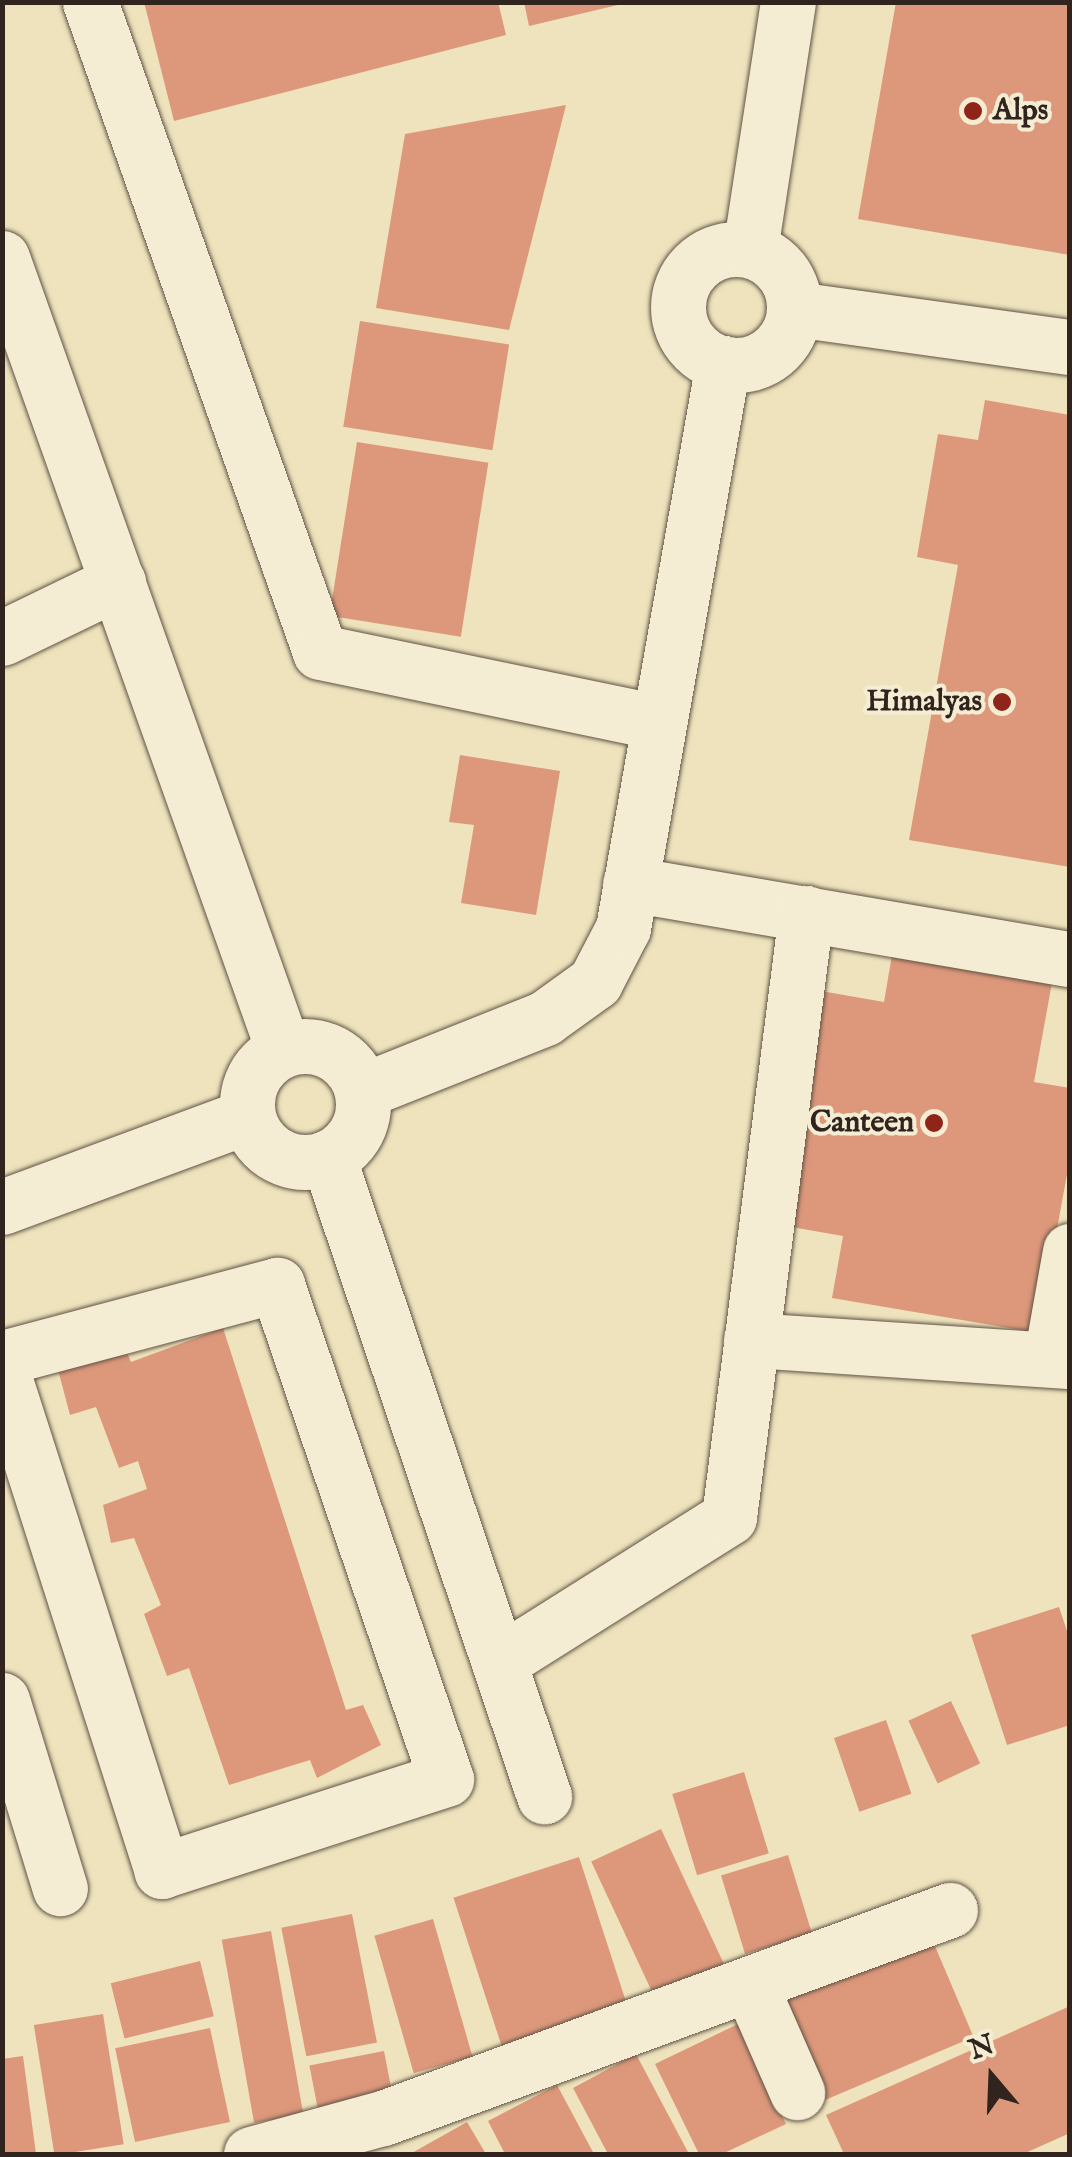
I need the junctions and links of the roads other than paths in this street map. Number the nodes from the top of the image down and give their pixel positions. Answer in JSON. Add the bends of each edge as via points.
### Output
{"nodes":[{"id":1,"x":90,"y":2,"type":"edge"},
{"id":2,"x":788,"y":2,"type":"edge"},
{"id":3,"x":750,"y":250,"type":"junction"},
{"id":4,"x":2,"y":258,"type":"edge"},
{"id":5,"x":795,"y":309,"type":"junction"},
{"id":6,"x":1070,"y":347,"type":"edge"},
{"id":7,"x":18,"y":352,"type":"edge"},
{"id":8,"x":723,"y":363,"type":"junction"},
{"id":9,"x":118,"y":582,"type":"junction"},
{"id":10,"x":2,"y":638,"type":"edge"},
{"id":11,"x":659,"y":722,"type":"junction"},
{"id":12,"x":630,"y":884,"type":"junction"},
{"id":13,"x":806,"y":914,"type":"junction"},
{"id":14,"x":1070,"y":959,"type":"edge"},
{"id":15,"x":283,"y":1050,"type":"junction"},
{"id":16,"x":362,"y":1090,"type":"junction"},
{"id":17,"x":248,"y":1116,"type":"junction"},
{"id":18,"x":328,"y":1157,"type":"junction"},
{"id":19,"x":2,"y":1208,"type":"edge"},
{"id":20,"x":1070,"y":1251,"type":"edge"},
{"id":21,"x":752,"y":1340,"type":"junction"},
{"id":22,"x":2,"y":1358,"type":"edge"},
{"id":23,"x":1060,"y":1360,"type":"edge"},
{"id":24,"x":2,"y":1371,"type":"edge"},
{"id":25,"x":498,"y":1662,"type":"junction"},
{"id":26,"x":2,"y":1700,"type":"edge"},
{"id":27,"x":544,"y":1796,"type":"dead end"},
{"id":28,"x":60,"y":1888,"type":"dead end"},
{"id":29,"x":950,"y":1910,"type":"dead end"},
{"id":30,"x":752,"y":1987,"type":"junction"},
{"id":31,"x":797,"y":2092,"type":"dead end"},
{"id":32,"x":392,"y":2136,"type":"edge"},
{"id":33,"x":251,"y":2154,"type":"edge"}],
"edges":[{"from":1,"to":11,"type":"street","via":[[320,652]]},
{"from":2,"to":3,"type":"street"},
{"from":3,"to":5,"type":"street","via":[[784,271]]},
{"from":3,"to":8,"type":"street","via":[[729,248],[694,267],[678,303],[690,342]]},
{"from":4,"to":7,"type":"street"},
{"from":5,"to":6,"type":"street"},
{"from":5,"to":8,"type":"street","via":[[790,329],[763,358]]},
{"from":7,"to":9,"type":"street"},
{"from":8,"to":11,"type":"street"},
{"from":9,"to":10,"type":"street"},
{"from":9,"to":15,"type":"street"},
{"from":11,"to":12,"type":"street"},
{"from":12,"to":13,"type":"street"},
{"from":12,"to":16,"type":"street","via":[[622,928],[595,982],[546,1018]]},
{"from":13,"to":14,"type":"street"},
{"from":13,"to":21,"type":"street"},
{"from":15,"to":16,"type":"street","via":[[341,1057]]},
{"from":15,"to":17,"type":"street","via":[[254,1077]]},
{"from":16,"to":18,"type":"street","via":[[357,1131]]},
{"from":17,"to":18,"type":"street","via":[[256,1135],[287,1160]]},
{"from":17,"to":19,"type":"street"},
{"from":18,"to":25,"type":"street"},
{"from":20,"to":23,"type":"street"},
{"from":21,"to":23,"type":"street"},
{"from":21,"to":25,"type":"street","via":[[728,1517]]},
{"from":22,"to":24,"type":"street","via":[[276,1286],[446,1779],[162,1872]]},
{"from":25,"to":27,"type":"street"},
{"from":26,"to":28,"type":"street"},
{"from":29,"to":30,"type":"street"},
{"from":30,"to":31,"type":"street"},
{"from":30,"to":32,"type":"street"},
{"from":32,"to":33,"type":"street"}]}
